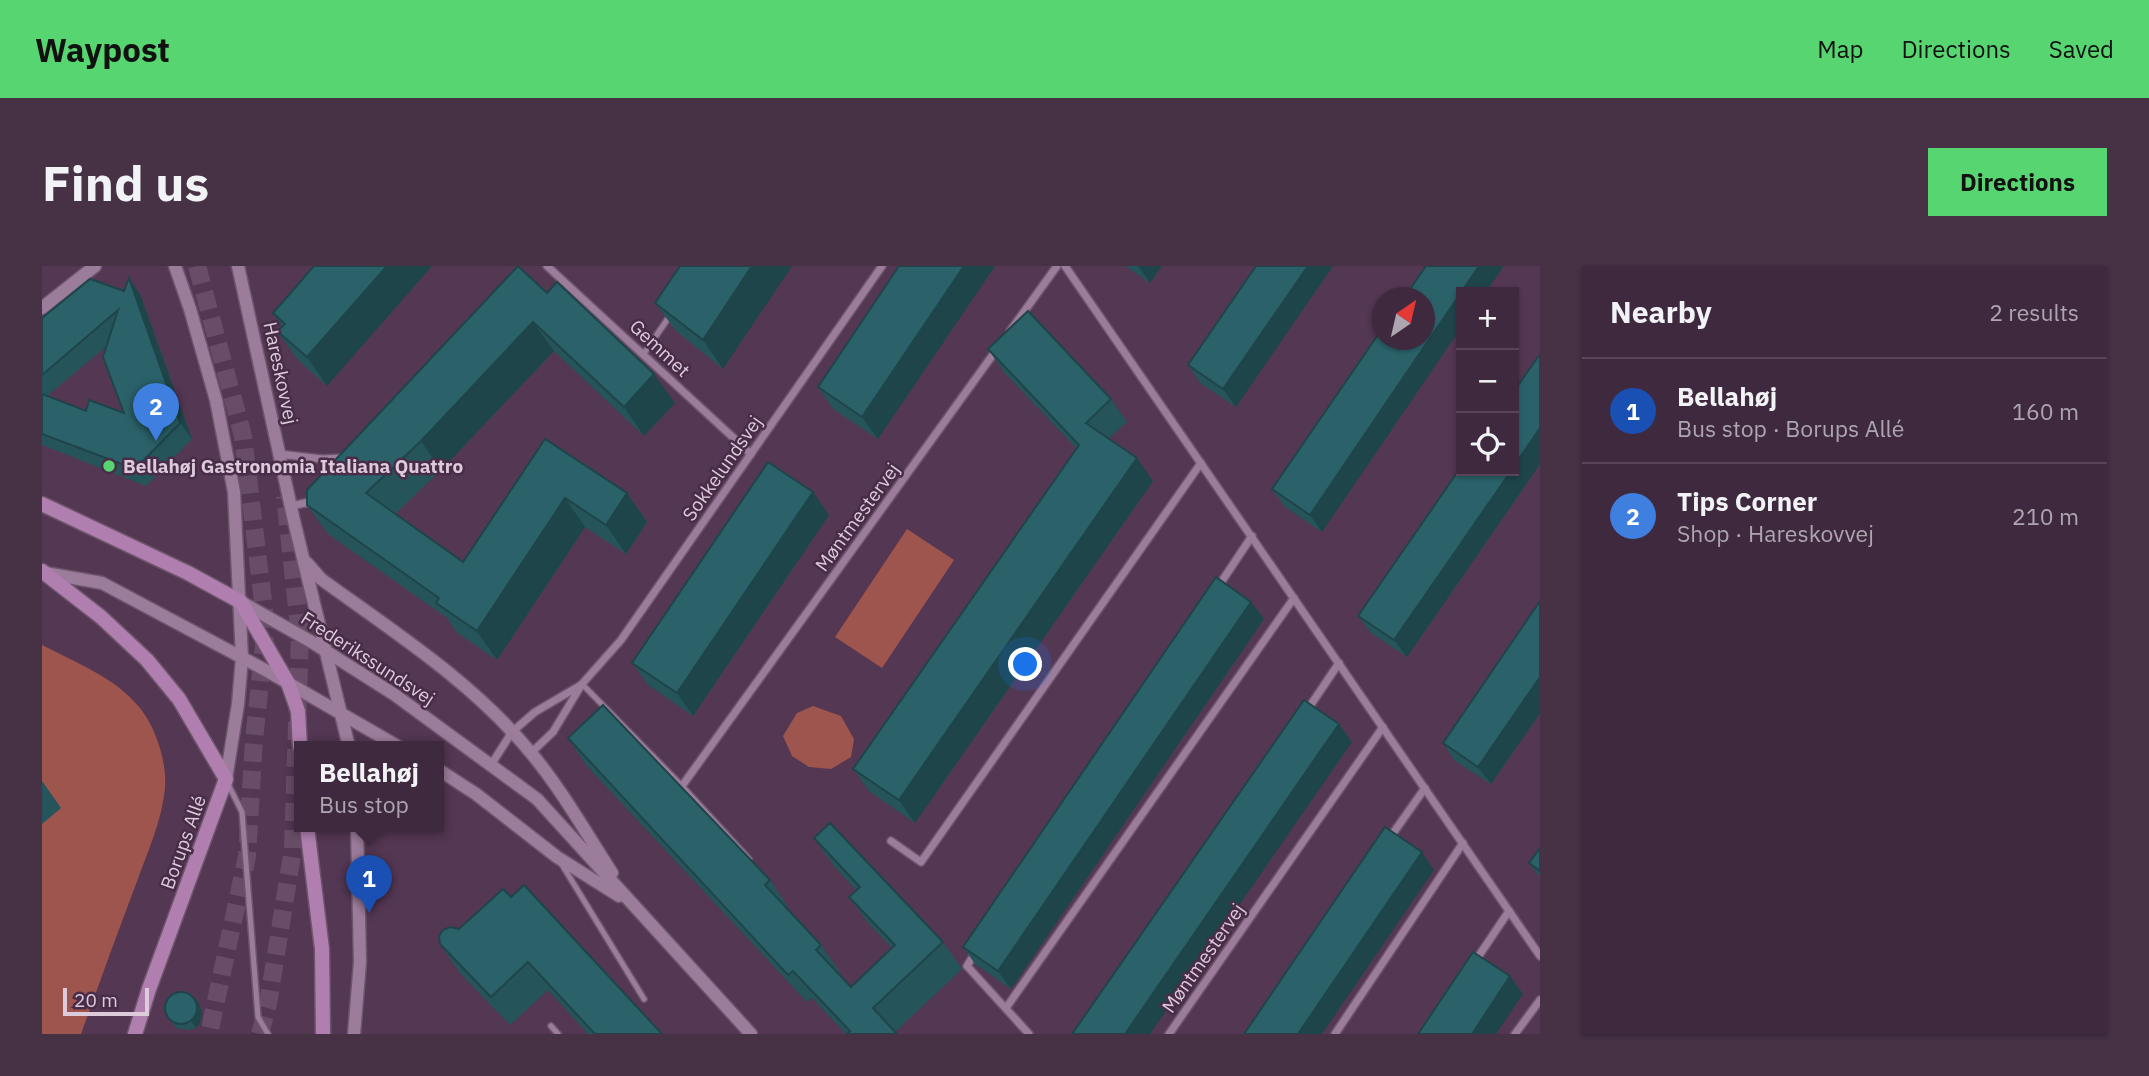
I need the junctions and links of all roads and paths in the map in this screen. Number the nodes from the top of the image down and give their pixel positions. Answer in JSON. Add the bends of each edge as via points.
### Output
{"nodes":[{"id":1,"x":95,"y":266,"type":"edge"},
{"id":2,"x":175,"y":266,"type":"edge"},
{"id":3,"x":238,"y":266,"type":"edge"},
{"id":4,"x":547,"y":266,"type":"edge"},
{"id":5,"x":882,"y":266,"type":"edge"},
{"id":6,"x":1057,"y":266,"type":"edge"},
{"id":7,"x":1065,"y":266,"type":"edge"},
{"id":8,"x":42,"y":308,"type":"edge"},
{"id":9,"x":673,"y":310,"type":"edge"},
{"id":10,"x":643,"y":355,"type":"junction"},
{"id":11,"x":279,"y":454,"type":"junction"},
{"id":12,"x":751,"y":454,"type":"junction"},
{"id":13,"x":1201,"y":463,"type":"junction"},
{"id":14,"x":342,"y":468,"type":"edge"},
{"id":15,"x":319,"y":500,"type":"edge"},
{"id":16,"x":42,"y":504,"type":"edge"},
{"id":17,"x":291,"y":506,"type":"junction"},
{"id":18,"x":1252,"y":536,"type":"junction"},
{"id":19,"x":302,"y":552,"type":"junction"},
{"id":20,"x":44,"y":572,"type":"edge"},
{"id":21,"x":1214,"y":594,"type":"edge"},
{"id":22,"x":1294,"y":598,"type":"junction"},
{"id":23,"x":241,"y":602,"type":"junction"},
{"id":24,"x":325,"y":651,"type":"junction"},
{"id":25,"x":242,"y":658,"type":"junction"},
{"id":26,"x":1339,"y":663,"type":"junction"},
{"id":27,"x":288,"y":683,"type":"junction"},
{"id":28,"x":582,"y":684,"type":"junction"},
{"id":29,"x":341,"y":713,"type":"junction"},
{"id":30,"x":1300,"y":720,"type":"edge"},
{"id":31,"x":1383,"y":727,"type":"junction"},
{"id":32,"x":512,"y":732,"type":"junction"},
{"id":33,"x":300,"y":741,"type":"edge"},
{"id":34,"x":348,"y":741,"type":"edge"},
{"id":35,"x":389,"y":741,"type":"edge"},
{"id":36,"x":531,"y":753,"type":"junction"},
{"id":37,"x":491,"y":765,"type":"junction"},
{"id":38,"x":444,"y":773,"type":"edge"},
{"id":39,"x":226,"y":779,"type":"junction"},
{"id":40,"x":682,"y":786,"type":"junction"},
{"id":41,"x":1425,"y":788,"type":"junction"},
{"id":42,"x":308,"y":832,"type":"edge"},
{"id":43,"x":357,"y":832,"type":"edge"},
{"id":44,"x":891,"y":841,"type":"dead end"},
{"id":45,"x":1386,"y":844,"type":"edge"},
{"id":46,"x":1463,"y":844,"type":"junction"},
{"id":47,"x":557,"y":858,"type":"junction"},
{"id":48,"x":758,"y":869,"type":"edge"},
{"id":49,"x":631,"y":903,"type":"junction"},
{"id":50,"x":1509,"y":911,"type":"junction"},
{"id":51,"x":982,"y":942,"type":"edge"},
{"id":52,"x":1540,"y":956,"type":"edge"},
{"id":53,"x":1471,"y":967,"type":"edge"},
{"id":54,"x":644,"y":999,"type":"dead end"},
{"id":55,"x":1540,"y":1000,"type":"edge"},
{"id":56,"x":1006,"y":1008,"type":"junction"},
{"id":57,"x":551,"y":1026,"type":"dead end"},
{"id":58,"x":135,"y":1034,"type":"edge"},
{"id":59,"x":268,"y":1034,"type":"edge"},
{"id":60,"x":323,"y":1034,"type":"edge"},
{"id":61,"x":354,"y":1034,"type":"edge"},
{"id":62,"x":558,"y":1034,"type":"edge"},
{"id":63,"x":751,"y":1034,"type":"edge"},
{"id":64,"x":1030,"y":1034,"type":"edge"},
{"id":65,"x":1169,"y":1034,"type":"edge"},
{"id":66,"x":1335,"y":1034,"type":"edge"},
{"id":67,"x":1515,"y":1034,"type":"edge"}],
"edges":[{"from":1,"to":8,"type":"street"},
{"from":2,"to":23,"type":"street","via":[[216,400],[234,492]]},
{"from":3,"to":11,"type":"street","name":"Hareskovvej"},
{"from":4,"to":10,"type":"street","name":"Gemmet"},
{"from":5,"to":12,"type":"street","name":"Sokkelundsvej"},
{"from":6,"to":40,"type":"street","name":"Møntmestervej"},
{"from":7,"to":13,"type":"street"},
{"from":9,"to":10,"type":"lane"},
{"from":10,"to":12,"type":"street","name":"Gemmet"},
{"from":11,"to":14,"type":"street","via":[[348,457]]},
{"from":11,"to":17,"type":"street","name":"Hareskovvej"},
{"from":12,"to":28,"type":"street","name":"Sokkelundsvej","via":[[621,640]]},
{"from":13,"to":18,"type":"street"},
{"from":13,"to":44,"type":"street","via":[[921,862]]},
{"from":15,"to":17,"type":"street"},
{"from":16,"to":23,"type":"main road","name":"Frederikssundsvej"},
{"from":17,"to":19,"type":"street","name":"Hareskovvej"},
{"from":18,"to":21,"type":"street"},
{"from":18,"to":22,"type":"street"},
{"from":19,"to":24,"type":"street","name":"Hareskovvej"},
{"from":19,"to":32,"type":"street","via":[[321,579],[444,669]]},
{"from":20,"to":25,"type":"street","via":[[102,583]]},
{"from":20,"to":39,"type":"main road","via":[[147,660],[179,699]]},
{"from":22,"to":26,"type":"street"},
{"from":22,"to":56,"type":"street"},
{"from":23,"to":24,"type":"street","name":"Frederikssundsvej"},
{"from":23,"to":25,"type":"street","name":"Borups Allé"},
{"from":23,"to":27,"type":"main road"},
{"from":24,"to":29,"type":"street"},
{"from":24,"to":37,"type":"street","name":"Frederikssundsvej"},
{"from":25,"to":27,"type":"street"},
{"from":25,"to":39,"type":"street","name":"Borups Allé"},
{"from":26,"to":30,"type":"street"},
{"from":26,"to":31,"type":"street"},
{"from":27,"to":29,"type":"street"},
{"from":27,"to":33,"type":"main road","via":[[298,711]]},
{"from":28,"to":32,"type":"street","name":"Sokkelundsvej","via":[[534,712]]},
{"from":28,"to":36,"type":"street","name":"Sokkelundsvej","via":[[553,732]]},
{"from":28,"to":40,"type":"lane"},
{"from":29,"to":34,"type":"street"},
{"from":29,"to":35,"type":"street"},
{"from":31,"to":41,"type":"street"},
{"from":31,"to":65,"type":"street","name":"Møntmestervej"},
{"from":32,"to":36,"type":"street"},
{"from":32,"to":37,"type":"street","name":"Sokkelundsvej"},
{"from":36,"to":49,"type":"street"},
{"from":37,"to":49,"type":"street","name":"Frederikssundsvej","via":[[537,799]]},
{"from":38,"to":47,"type":"street","name":"Frederikssundsvej"},
{"from":39,"to":58,"type":"main road","name":"Borups Allé"},
{"from":39,"to":59,"type":"lane","via":[[242,811],[258,1017]]},
{"from":40,"to":48,"type":"lane"},
{"from":41,"to":45,"type":"street"},
{"from":41,"to":46,"type":"street"},
{"from":42,"to":60,"type":"main road","via":[[322,949]]},
{"from":43,"to":61,"type":"street","via":[[360,962]]},
{"from":46,"to":50,"type":"street"},
{"from":46,"to":66,"type":"street"},
{"from":47,"to":49,"type":"street","name":"Frederikssundsvej"},
{"from":47,"to":54,"type":"lane"},
{"from":49,"to":63,"type":"street","name":"Frederikssundsvej"},
{"from":50,"to":52,"type":"street"},
{"from":50,"to":53,"type":"street"},
{"from":51,"to":56,"type":"street","via":[[967,966]]},
{"from":55,"to":67,"type":"street"},
{"from":56,"to":64,"type":"street"},
{"from":57,"to":62,"type":"lane"}]}
